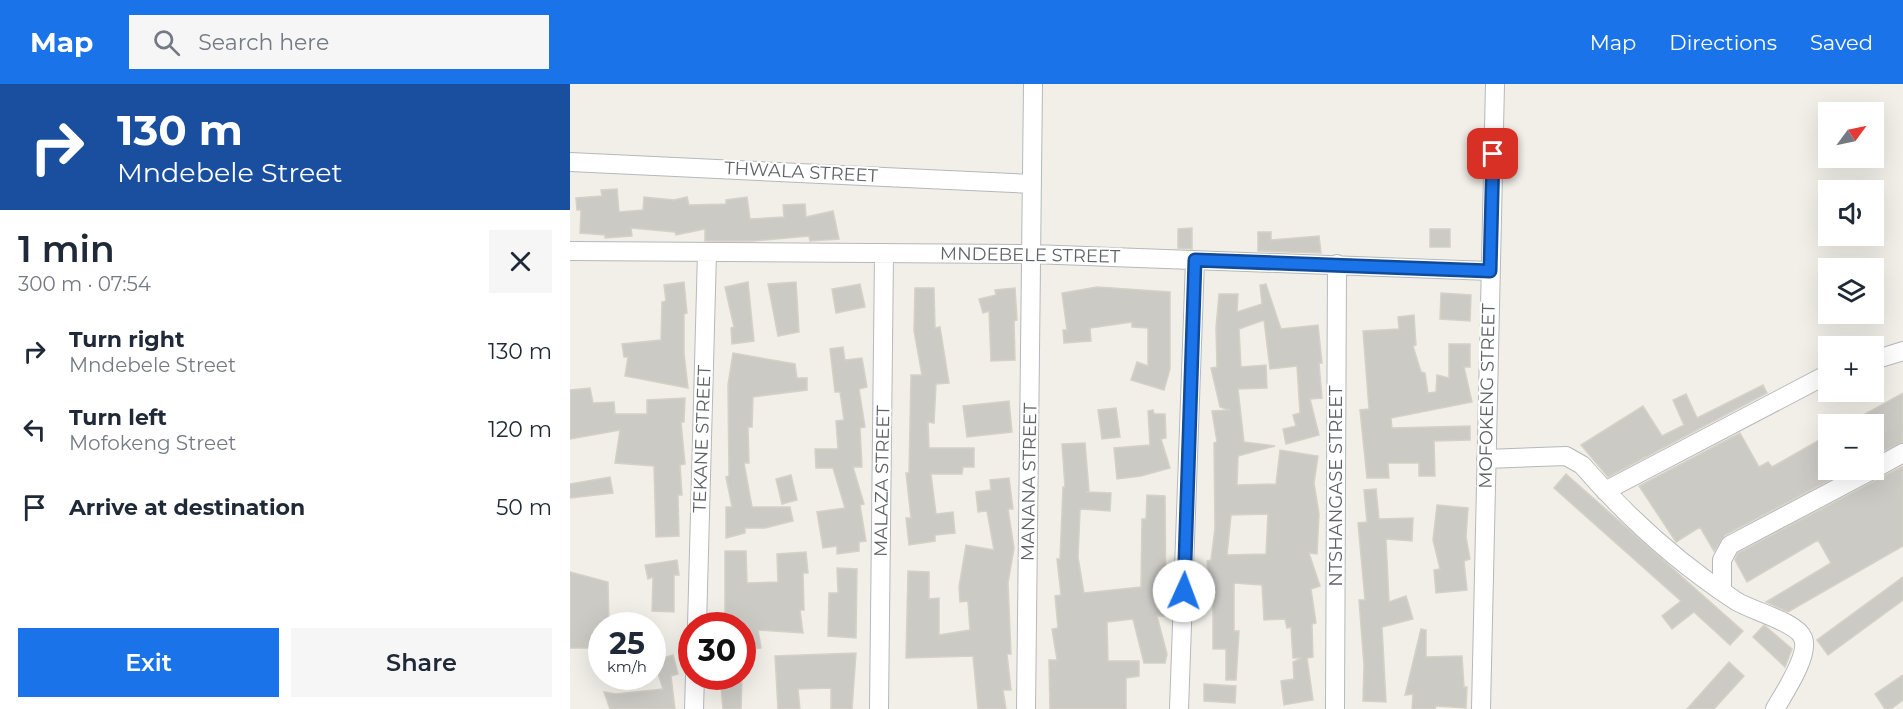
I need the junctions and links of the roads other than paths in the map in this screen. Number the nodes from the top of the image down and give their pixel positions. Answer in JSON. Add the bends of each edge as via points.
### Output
{"nodes":[{"id":1,"x":1033,"y":84,"type":"edge"},
{"id":2,"x":1495,"y":84,"type":"edge"},
{"id":3,"x":570,"y":162,"type":"edge"},
{"id":4,"x":1032,"y":184,"type":"junction"},
{"id":5,"x":570,"y":251,"type":"edge"},
{"id":6,"x":707,"y":252,"type":"junction"},
{"id":7,"x":884,"y":253,"type":"junction"},
{"id":8,"x":1032,"y":254,"type":"junction"},
{"id":9,"x":1195,"y":260,"type":"junction"},
{"id":10,"x":1337,"y":264,"type":"junction"},
{"id":11,"x":1490,"y":271,"type":"junction"},
{"id":12,"x":1903,"y":351,"type":"edge"},
{"id":13,"x":1884,"y":357,"type":"edge"},
{"id":14,"x":1818,"y":379,"type":"edge"},
{"id":15,"x":1903,"y":453,"type":"edge"},
{"id":16,"x":1486,"y":459,"type":"junction"},
{"id":17,"x":1884,"y":463,"type":"edge"},
{"id":18,"x":1852,"y":480,"type":"edge"},
{"id":19,"x":1605,"y":491,"type":"junction"},
{"id":20,"x":1722,"y":591,"type":"junction"},
{"id":21,"x":697,"y":612,"type":"edge"},
{"id":22,"x":695,"y":690,"type":"edge"},
{"id":23,"x":694,"y":709,"type":"edge"},
{"id":24,"x":879,"y":709,"type":"edge"},
{"id":25,"x":1026,"y":709,"type":"edge"},
{"id":26,"x":1179,"y":709,"type":"edge"},
{"id":27,"x":1335,"y":709,"type":"edge"},
{"id":28,"x":1481,"y":709,"type":"edge"},
{"id":29,"x":1775,"y":709,"type":"edge"}],
"edges":[{"from":1,"to":4,"type":"street","name":"MANANA STREET"},
{"from":2,"to":11,"type":"street","name":"MOFOKENG STREET"},
{"from":3,"to":4,"type":"street","name":"THWALA STREET"},
{"from":4,"to":8,"type":"street","name":"MANANA STREET"},
{"from":5,"to":6,"type":"street","name":"MNDEBELE STREET"},
{"from":6,"to":7,"type":"street","name":"MNDEBELE STREET"},
{"from":6,"to":21,"type":"street","name":"TEKANE STREET"},
{"from":7,"to":8,"type":"street","name":"MNDEBELE STREET"},
{"from":7,"to":24,"type":"street","name":"MALAZA STREET"},
{"from":8,"to":9,"type":"street","name":"MNDEBELE STREET"},
{"from":8,"to":25,"type":"street","name":"MANANA STREET"},
{"from":9,"to":10,"type":"street","name":"MNDEBELE STREET"},
{"from":9,"to":26,"type":"street"},
{"from":10,"to":11,"type":"street","name":"MNDEBELE STREET"},
{"from":10,"to":27,"type":"street","name":"NTSHANGASE STREET"},
{"from":11,"to":16,"type":"street","name":"MOFOKENG STREET"},
{"from":12,"to":13,"type":"street"},
{"from":14,"to":19,"type":"street"},
{"from":15,"to":17,"type":"street"},
{"from":16,"to":19,"type":"street","via":[[1566,456],[1582,465]]},
{"from":16,"to":28,"type":"street","name":"MOFOKENG STREET"},
{"from":18,"to":20,"type":"street","via":[[1730,545],[1722,560]]},
{"from":19,"to":20,"type":"street","via":[[1640,528]]},
{"from":20,"to":29,"type":"street","via":[[1802,635],[1803,656]]},
{"from":22,"to":23,"type":"street"}]}
